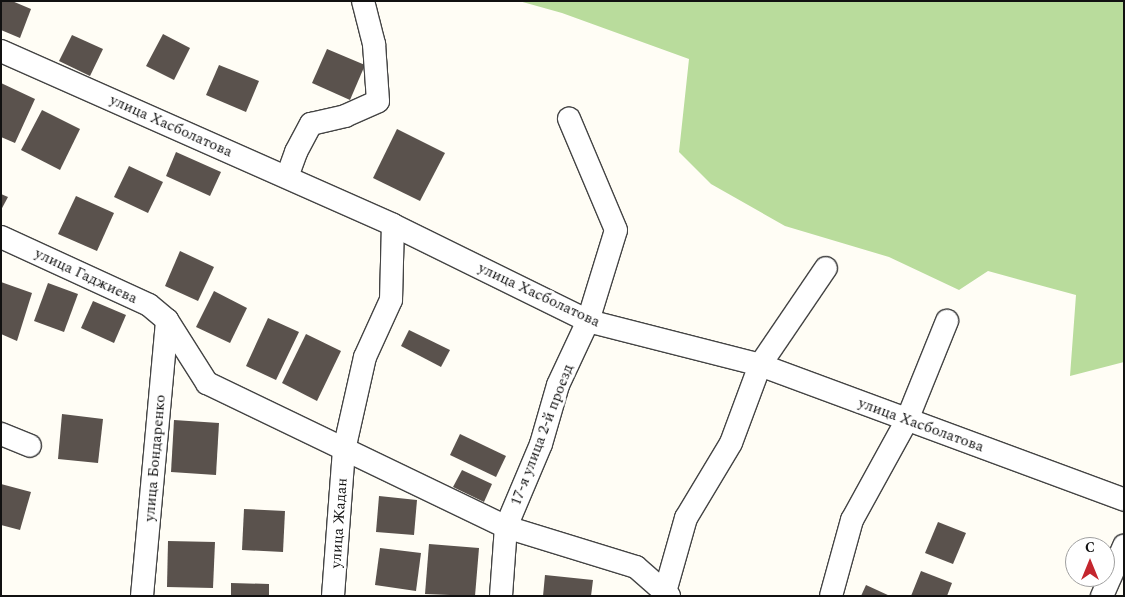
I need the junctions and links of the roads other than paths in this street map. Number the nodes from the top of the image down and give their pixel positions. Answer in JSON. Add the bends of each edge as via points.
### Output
{"nodes":[{"id":1,"x":361,"y":4,"type":"edge"},
{"id":2,"x":1,"y":51,"type":"edge"},
{"id":3,"x":569,"y":119,"type":"dead end"},
{"id":4,"x":287,"y":177,"type":"junction"},
{"id":5,"x":393,"y":225,"type":"junction"},
{"id":6,"x":1,"y":237,"type":"edge"},
{"id":7,"x":826,"y":268,"type":"dead end"},
{"id":8,"x":168,"y":320,"type":"junction"},
{"id":9,"x":588,"y":321,"type":"junction"},
{"id":10,"x":947,"y":321,"type":"dead end"},
{"id":11,"x":760,"y":365,"type":"junction"},
{"id":12,"x":907,"y":420,"type":"junction"},
{"id":13,"x":1,"y":434,"type":"edge"},
{"id":14,"x":30,"y":446,"type":"dead end"},
{"id":15,"x":344,"y":450,"type":"junction"},
{"id":16,"x":1124,"y":500,"type":"edge"},
{"id":17,"x":506,"y":527,"type":"junction"},
{"id":18,"x":1124,"y":546,"type":"edge"},
{"id":19,"x":667,"y":594,"type":"edge"},
{"id":20,"x":142,"y":596,"type":"edge"},
{"id":21,"x":333,"y":596,"type":"edge"},
{"id":22,"x":501,"y":596,"type":"edge"},
{"id":23,"x":831,"y":596,"type":"edge"},
{"id":24,"x":1102,"y":596,"type":"edge"}],
"edges":[{"from":1,"to":4,"type":"street","via":[[374,44],[378,101],[346,116],[311,124]]},
{"from":2,"to":4,"type":"street","name":"улица Хасболатова"},
{"from":3,"to":9,"type":"street","name":"17-я улица 2-й проезд","via":[[616,230]]},
{"from":4,"to":5,"type":"street","name":"улица Хасболатова"},
{"from":5,"to":9,"type":"street","name":"улица Хасболатова"},
{"from":5,"to":15,"type":"street","name":"улица Жадан","via":[[391,300],[365,357]]},
{"from":6,"to":8,"type":"street","name":"улица Гаджиева","via":[[149,305]]},
{"from":7,"to":11,"type":"street"},
{"from":8,"to":15,"type":"street","via":[[207,384]]},
{"from":8,"to":20,"type":"street","name":"улица Бондаренко"},
{"from":9,"to":11,"type":"street","name":"улица Хасболатова"},
{"from":9,"to":17,"type":"street","name":"17-я улица 2-й проезд","via":[[558,386],[541,444]]},
{"from":10,"to":12,"type":"street"},
{"from":11,"to":12,"type":"street","name":"улица Хасболатова"},
{"from":11,"to":19,"type":"street","via":[[731,443],[686,518]]},
{"from":12,"to":16,"type":"street","name":"улица Хасболатова"},
{"from":12,"to":23,"type":"street","via":[[852,520]]},
{"from":13,"to":14,"type":"street"},
{"from":15,"to":17,"type":"street"},
{"from":15,"to":21,"type":"street","name":"улица Жадан"},
{"from":17,"to":19,"type":"street","via":[[636,567]]},
{"from":17,"to":22,"type":"street","name":"17-я улица 2-й проезд"},
{"from":18,"to":24,"type":"street"}]}
